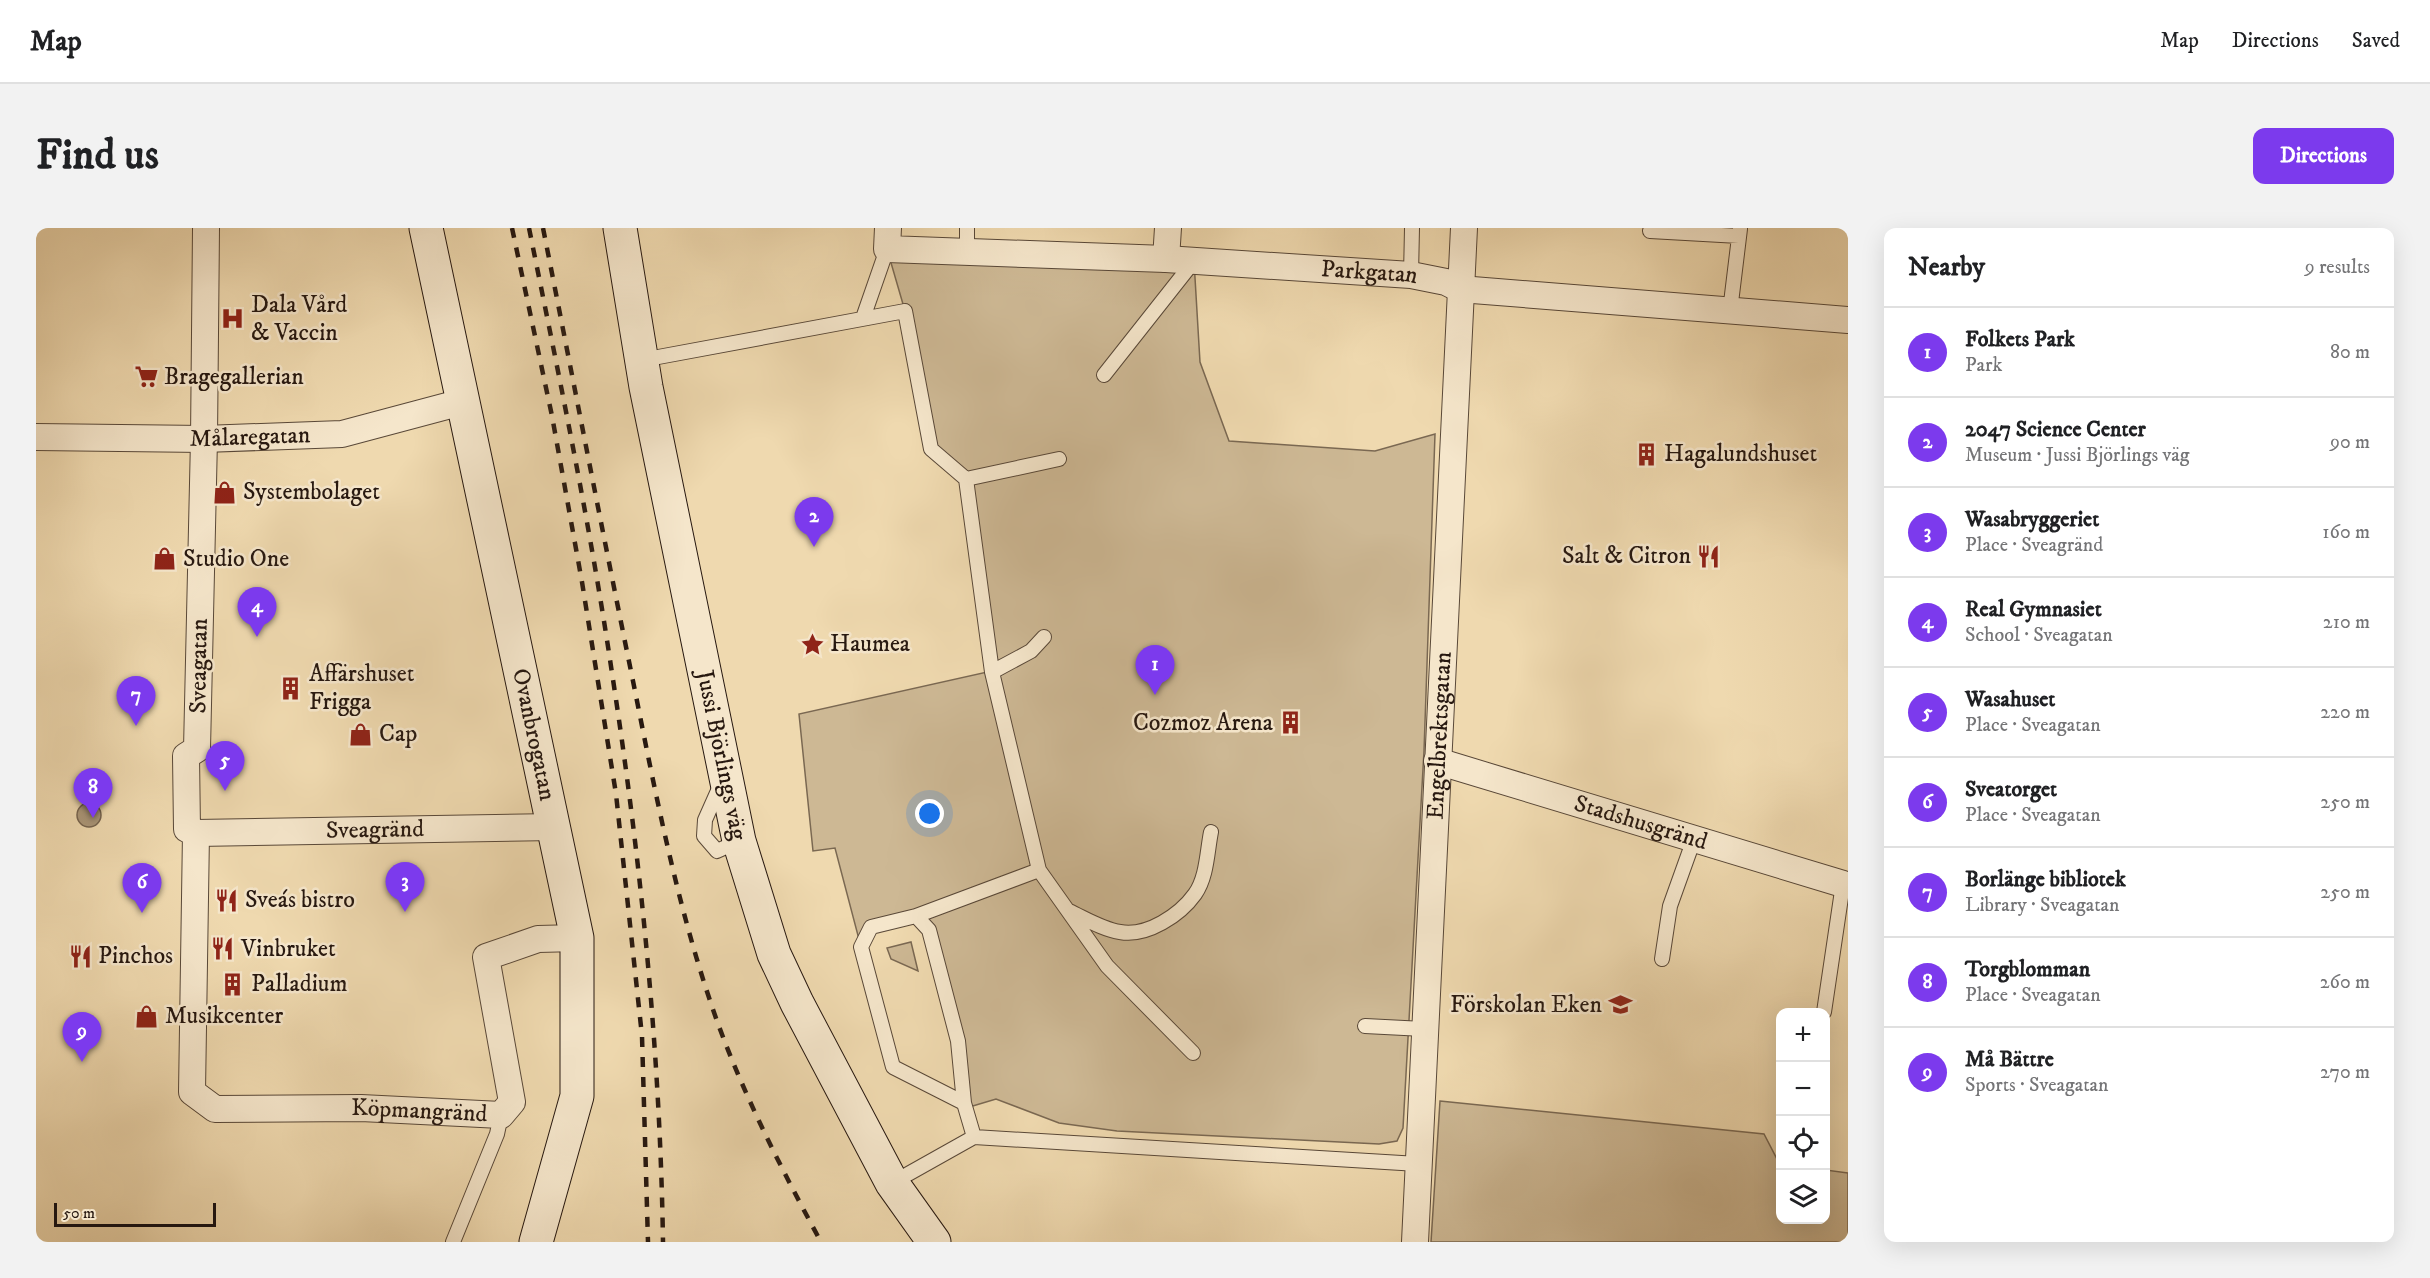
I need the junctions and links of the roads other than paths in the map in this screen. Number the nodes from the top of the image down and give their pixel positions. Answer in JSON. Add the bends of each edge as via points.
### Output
{"nodes":[{"id":1,"x":206,"y":228,"type":"edge"},
{"id":2,"x":426,"y":228,"type":"edge"},
{"id":3,"x":620,"y":228,"type":"edge"},
{"id":4,"x":1168,"y":228,"type":"edge"},
{"id":5,"x":1412,"y":228,"type":"edge"},
{"id":6,"x":1464,"y":228,"type":"edge"},
{"id":7,"x":1650,"y":231,"type":"dead end"},
{"id":8,"x":1739,"y":232,"type":"edge"},
{"id":9,"x":887,"y":238,"type":"edge"},
{"id":10,"x":967,"y":240,"type":"edge"},
{"id":11,"x":1166,"y":259,"type":"junction"},
{"id":12,"x":1194,"y":261,"type":"junction"},
{"id":13,"x":1411,"y":275,"type":"junction"},
{"id":14,"x":1460,"y":289,"type":"junction"},
{"id":15,"x":1730,"y":311,"type":"junction"},
{"id":16,"x":863,"y":318,"type":"junction"},
{"id":17,"x":1848,"y":320,"type":"edge"},
{"id":18,"x":642,"y":360,"type":"junction"},
{"id":19,"x":1104,"y":375,"type":"dead end"},
{"id":20,"x":462,"y":402,"type":"junction"},
{"id":21,"x":36,"y":437,"type":"edge"},
{"id":22,"x":204,"y":440,"type":"junction"},
{"id":23,"x":1059,"y":459,"type":"dead end"},
{"id":24,"x":966,"y":479,"type":"junction"},
{"id":25,"x":1044,"y":637,"type":"dead end"},
{"id":26,"x":992,"y":672,"type":"junction"},
{"id":27,"x":1437,"y":761,"type":"junction"},
{"id":28,"x":554,"y":827,"type":"junction"},
{"id":29,"x":1211,"y":832,"type":"dead end"},
{"id":30,"x":196,"y":833,"type":"junction"},
{"id":31,"x":1694,"y":839,"type":"junction"},
{"id":32,"x":1039,"y":870,"type":"junction"},
{"id":33,"x":1843,"y":885,"type":"joint"},
{"id":34,"x":1068,"y":910,"type":"junction"},
{"id":35,"x":916,"y":916,"type":"junction"},
{"id":36,"x":577,"y":938,"type":"junction"},
{"id":37,"x":1662,"y":959,"type":"dead end"},
{"id":38,"x":1825,"y":1008,"type":"edge"},
{"id":39,"x":1365,"y":1026,"type":"dead end"},
{"id":40,"x":1424,"y":1029,"type":"junction"},
{"id":41,"x":1193,"y":1053,"type":"dead end"},
{"id":42,"x":192,"y":1092,"type":"joint"},
{"id":43,"x":964,"y":1103,"type":"junction"},
{"id":44,"x":501,"y":1115,"type":"junction"},
{"id":45,"x":974,"y":1137,"type":"junction"},
{"id":46,"x":1418,"y":1164,"type":"junction"},
{"id":47,"x":892,"y":1183,"type":"junction"},
{"id":48,"x":537,"y":1240,"type":"edge"},
{"id":49,"x":453,"y":1242,"type":"edge"},
{"id":50,"x":934,"y":1242,"type":"edge"},
{"id":51,"x":1415,"y":1242,"type":"edge"}],
"edges":[{"from":1,"to":22,"type":"street","name":"Sveagatan"},
{"from":2,"to":20,"type":"street","name":"Ovanbrogatan"},
{"from":3,"to":18,"type":"street","name":"Jussi Björlings väg"},
{"from":4,"to":11,"type":"street"},
{"from":5,"to":13,"type":"lane"},
{"from":6,"to":14,"type":"street","name":"Engelbrektsgatan"},
{"from":7,"to":8,"type":"lane"},
{"from":8,"to":15,"type":"lane"},
{"from":9,"to":10,"type":"street","name":"Parkgatan"},
{"from":9,"to":16,"type":"lane"},
{"from":10,"to":11,"type":"street","name":"Parkgatan"},
{"from":11,"to":12,"type":"street","name":"Parkgatan"},
{"from":12,"to":13,"type":"street","name":"Parkgatan"},
{"from":12,"to":19,"type":"lane"},
{"from":13,"to":14,"type":"street","name":"Parkgatan"},
{"from":14,"to":15,"type":"street","name":"Parkgatan"},
{"from":14,"to":27,"type":"street","name":"Engelbrektsgatan"},
{"from":15,"to":17,"type":"street","name":"Parkgatan"},
{"from":16,"to":18,"type":"lane"},
{"from":16,"to":24,"type":"lane","via":[[905,311],[931,449]]},
{"from":18,"to":47,"type":"street","name":"Jussi Björlings väg","via":[[740,841],[774,954]]},
{"from":20,"to":22,"type":"street","name":"Målaregatan","via":[[342,434]]},
{"from":20,"to":28,"type":"street","name":"Ovanbrogatan"},
{"from":21,"to":22,"type":"street","name":"Målaregatan"},
{"from":22,"to":30,"type":"street","name":"Sveagatan","via":[[197,749],[186,756],[187,829]]},
{"from":23,"to":24,"type":"lane"},
{"from":24,"to":26,"type":"lane"},
{"from":25,"to":26,"type":"lane","via":[[1031,651]]},
{"from":26,"to":32,"type":"lane"},
{"from":27,"to":31,"type":"street","name":"Stadshusgränd"},
{"from":27,"to":40,"type":"street","name":"Engelbrektsgatan"},
{"from":28,"to":30,"type":"street","name":"Sveagränd"},
{"from":28,"to":36,"type":"street","name":"Ovanbrogatan"},
{"from":29,"to":34,"type":"lane","via":[[1204,874],[1195,893],[1173,916],[1148,929],[1122,933]]},
{"from":30,"to":42,"type":"street","name":"Sveagatan"},
{"from":31,"to":33,"type":"street","name":"Stadshusgränd"},
{"from":31,"to":37,"type":"lane","via":[[1670,906]]},
{"from":32,"to":34,"type":"lane"},
{"from":32,"to":35,"type":"lane"},
{"from":33,"to":38,"type":"lane"},
{"from":34,"to":41,"type":"lane","via":[[1107,966]]},
{"from":35,"to":43,"type":"lane","via":[[929,930],[955,1030]]},
{"from":35,"to":43,"type":"lane","via":[[871,927],[861,947],[893,1067]]},
{"from":36,"to":44,"type":"street","name":"Köpmangränd","via":[[538,939],[486,957],[512,1102]]},
{"from":36,"to":48,"type":"street","name":"Ovanbrogatan","via":[[577,1096]]},
{"from":39,"to":40,"type":"lane"},
{"from":40,"to":46,"type":"street","name":"Engelbrektsgatan"},
{"from":42,"to":44,"type":"street","name":"Köpmangränd","via":[[215,1109],[361,1108]]},
{"from":43,"to":45,"type":"lane"},
{"from":44,"to":49,"type":"lane"},
{"from":45,"to":46,"type":"lane"},
{"from":45,"to":47,"type":"lane"},
{"from":46,"to":51,"type":"street","name":"Engelbrektsgatan"},
{"from":47,"to":50,"type":"street","name":"Jussi Björlings väg"}]}
